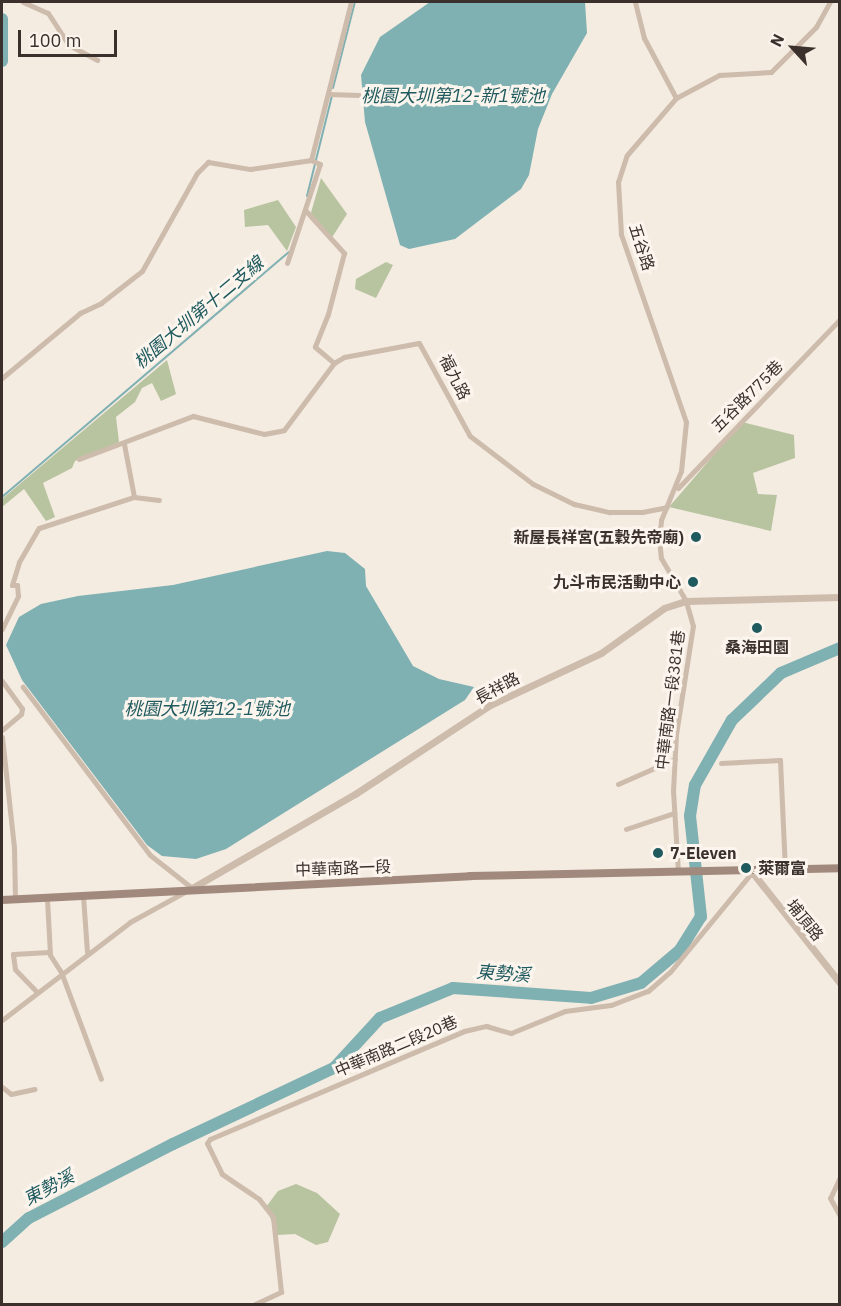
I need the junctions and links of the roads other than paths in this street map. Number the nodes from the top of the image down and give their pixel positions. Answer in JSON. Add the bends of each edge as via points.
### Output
{"nodes":[{"id":1,"x":23,"y":2,"type":"edge"},
{"id":2,"x":351,"y":2,"type":"edge"},
{"id":3,"x":635,"y":2,"type":"edge"},
{"id":4,"x":830,"y":2,"type":"edge"},
{"id":5,"x":97,"y":60,"type":"dead end"},
{"id":6,"x":328,"y":94,"type":"junction"},
{"id":7,"x":359,"y":94,"type":"dead end"},
{"id":8,"x":675,"y":98,"type":"junction"},
{"id":9,"x":311,"y":160,"type":"junction"},
{"id":10,"x":306,"y":211,"type":"junction"},
{"id":11,"x":287,"y":263,"type":"dead end"},
{"id":12,"x":840,"y":319,"type":"edge"},
{"id":13,"x":334,"y":363,"type":"junction"},
{"id":14,"x":2,"y":378,"type":"edge"},
{"id":15,"x":124,"y":444,"type":"junction"},
{"id":16,"x":79,"y":459,"type":"dead end"},
{"id":17,"x":674,"y":491,"type":"junction"},
{"id":18,"x":134,"y":497,"type":"junction"},
{"id":19,"x":159,"y":500,"type":"dead end"},
{"id":20,"x":667,"y":507,"type":"junction"},
{"id":21,"x":840,"y":597,"type":"edge"},
{"id":22,"x":686,"y":601,"type":"junction"},
{"id":23,"x":2,"y":629,"type":"edge"},
{"id":24,"x":2,"y":681,"type":"edge"},
{"id":25,"x":23,"y":687,"type":"dead end"},
{"id":26,"x":2,"y":730,"type":"edge"},
{"id":27,"x":2,"y":737,"type":"edge"},
{"id":28,"x":675,"y":759,"type":"junction"},
{"id":29,"x":721,"y":764,"type":"dead end"},
{"id":30,"x":618,"y":784,"type":"dead end"},
{"id":31,"x":674,"y":813,"type":"junction"},
{"id":32,"x":626,"y":829,"type":"dead end"},
{"id":33,"x":840,"y":868,"type":"edge"},
{"id":34,"x":785,"y":869,"type":"junction"},
{"id":35,"x":752,"y":872,"type":"junction"},
{"id":36,"x":682,"y":874,"type":"junction"},
{"id":37,"x":192,"y":888,"type":"junction"},
{"id":38,"x":83,"y":896,"type":"junction"},
{"id":39,"x":47,"y":899,"type":"junction"},
{"id":40,"x":2,"y":900,"type":"edge"},
{"id":41,"x":15,"y":900,"type":"junction"},
{"id":42,"x":49,"y":952,"type":"junction"},
{"id":43,"x":87,"y":952,"type":"junction"},
{"id":44,"x":61,"y":972,"type":"junction"},
{"id":45,"x":840,"y":983,"type":"edge"},
{"id":46,"x":36,"y":991,"type":"junction"},
{"id":47,"x":2,"y":1020,"type":"edge"},
{"id":48,"x":101,"y":1079,"type":"dead end"},
{"id":49,"x":2,"y":1087,"type":"edge"},
{"id":50,"x":34,"y":1089,"type":"dead end"},
{"id":51,"x":840,"y":1177,"type":"edge"},
{"id":52,"x":840,"y":1216,"type":"edge"},
{"id":53,"x":255,"y":1305,"type":"edge"}],
"edges":[{"from":1,"to":5,"type":"street","via":[[48,12],[69,45]]},
{"from":2,"to":6,"type":"street"},
{"from":3,"to":8,"type":"street","via":[[644,38]]},
{"from":4,"to":8,"type":"street","name":"五谷路","via":[[816,27],[771,72],[755,76],[719,75]]},
{"from":6,"to":7,"type":"street"},
{"from":6,"to":9,"type":"street"},
{"from":8,"to":17,"type":"street","name":"五谷路","via":[[627,155],[616,198],[621,234],[686,422],[686,448]]},
{"from":9,"to":10,"type":"street","via":[[320,164]]},
{"from":9,"to":14,"type":"street","via":[[250,169],[208,162],[197,173],[142,271],[80,313]]},
{"from":10,"to":11,"type":"street"},
{"from":10,"to":13,"type":"street","via":[[344,253],[315,346]]},
{"from":12,"to":17,"type":"street","name":"五谷路775巷"},
{"from":13,"to":15,"type":"street","via":[[284,430],[264,434],[193,416]]},
{"from":13,"to":20,"type":"street","name":"福九路","via":[[344,357],[418,343],[470,436],[533,484],[574,504],[610,512]]},
{"from":15,"to":16,"type":"street"},
{"from":15,"to":18,"type":"street"},
{"from":17,"to":20,"type":"street","name":"五谷路"},
{"from":18,"to":19,"type":"street"},
{"from":18,"to":23,"type":"street","via":[[39,528],[19,561],[12,585],[17,585],[18,596]]},
{"from":20,"to":22,"type":"street","name":"五谷路","via":[[661,520],[661,558]]},
{"from":21,"to":22,"type":"street","name":"長祥路"},
{"from":22,"to":28,"type":"street","name":"中華南路一段381巷","via":[[693,626]]},
{"from":22,"to":37,"type":"street","name":"長祥路","via":[[664,608],[601,654],[490,705],[355,794]]},
{"from":24,"to":26,"type":"street","via":[[22,709]]},
{"from":25,"to":37,"type":"street","via":[[150,855]]},
{"from":27,"to":41,"type":"street","via":[[14,847]]},
{"from":28,"to":30,"type":"street"},
{"from":28,"to":31,"type":"street","name":"中華南路一段381巷"},
{"from":29,"to":34,"type":"street","via":[[780,760]]},
{"from":31,"to":32,"type":"street"},
{"from":31,"to":36,"type":"street","name":"中華南路一段381巷"},
{"from":33,"to":34,"type":"main road","name":"中華南路一段"},
{"from":34,"to":35,"type":"main road","name":"中華南路一段"},
{"from":35,"to":36,"type":"main road","name":"中華南路一段"},
{"from":35,"to":45,"type":"street","name":"埔頂路"},
{"from":35,"to":53,"type":"street","name":"中華南路二段20巷","via":[[670,972],[648,991],[611,1005],[565,1011],[511,1033],[486,1026],[464,1030],[210,1139],[207,1143],[222,1174],[259,1199],[273,1216],[281,1292]]},
{"from":36,"to":37,"type":"main road","name":"中華南路一段","via":[[470,876]]},
{"from":37,"to":38,"type":"main road","name":"中華南路一段"},
{"from":37,"to":43,"type":"street","via":[[130,922]]},
{"from":38,"to":39,"type":"main road","name":"中華南路一段"},
{"from":38,"to":43,"type":"street"},
{"from":39,"to":41,"type":"main road","name":"中華南路一段"},
{"from":39,"to":42,"type":"street"},
{"from":40,"to":41,"type":"main road","name":"中華南路一段"},
{"from":42,"to":44,"type":"street"},
{"from":42,"to":46,"type":"street","via":[[13,954],[15,969]]},
{"from":43,"to":44,"type":"street"},
{"from":44,"to":46,"type":"street"},
{"from":44,"to":48,"type":"street"},
{"from":46,"to":47,"type":"street"},
{"from":49,"to":50,"type":"street","via":[[17,1095]]},
{"from":51,"to":52,"type":"street","via":[[830,1198]]}]}
